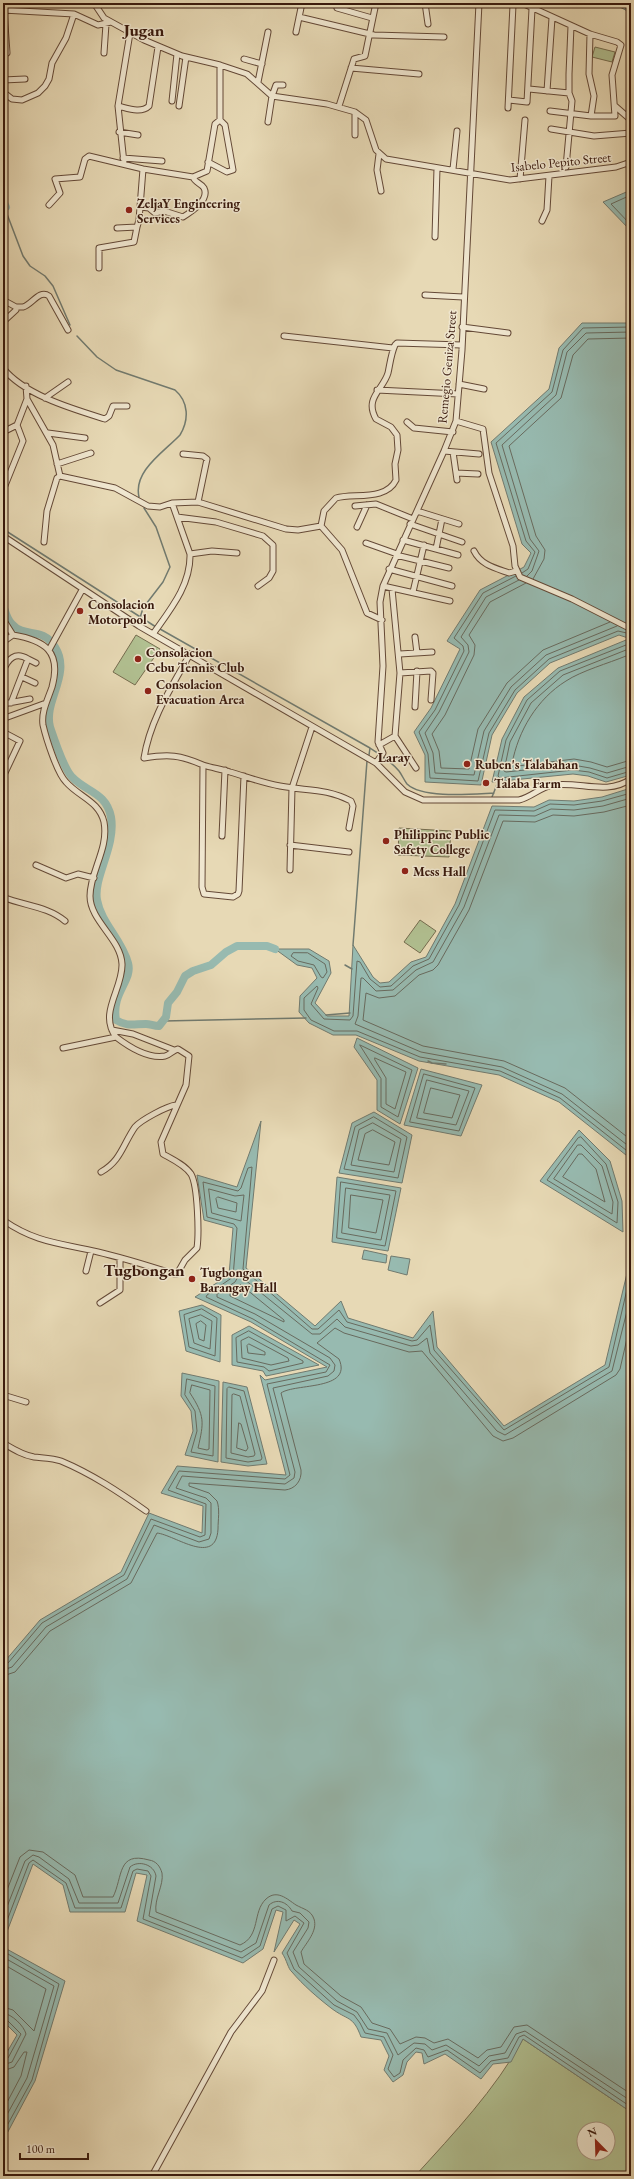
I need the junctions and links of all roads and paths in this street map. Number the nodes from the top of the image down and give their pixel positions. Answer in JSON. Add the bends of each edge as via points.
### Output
{"nodes":[{"id":1,"x":94,"y":3,"type":"edge"},
{"id":2,"x":302,"y":3,"type":"edge"},
{"id":3,"x":376,"y":3,"type":"edge"},
{"id":4,"x":426,"y":3,"type":"edge"},
{"id":5,"x":479,"y":3,"type":"edge"},
{"id":6,"x":521,"y":3,"type":"edge"},
{"id":7,"x":512,"y":4,"type":"edge"},
{"id":8,"x":337,"y":8,"type":"dead end"},
{"id":9,"x":532,"y":9,"type":"junction"},
{"id":10,"x":3,"y":10,"type":"edge"},
{"id":11,"x":74,"y":14,"type":"junction"},
{"id":12,"x":299,"y":17,"type":"junction"},
{"id":13,"x":372,"y":18,"type":"junction"},
{"id":14,"x":552,"y":18,"type":"junction"},
{"id":15,"x":108,"y":23,"type":"junction"},
{"id":16,"x":428,"y":24,"type":"dead end"},
{"id":17,"x":571,"y":26,"type":"junction"},
{"id":18,"x":130,"y":32,"type":"junction"},
{"id":19,"x":268,"y":32,"type":"dead end"},
{"id":20,"x":296,"y":32,"type":"dead end"},
{"id":21,"x":369,"y":34,"type":"junction"},
{"id":22,"x":590,"y":34,"type":"junction"},
{"id":23,"x":444,"y":37,"type":"dead end"},
{"id":24,"x":158,"y":47,"type":"junction"},
{"id":25,"x":7,"y":53,"type":"dead end"},
{"id":26,"x":104,"y":53,"type":"dead end"},
{"id":27,"x":177,"y":54,"type":"junction"},
{"id":28,"x":186,"y":57,"type":"junction"},
{"id":29,"x":244,"y":59,"type":"dead end"},
{"id":30,"x":262,"y":64,"type":"junction"},
{"id":31,"x":220,"y":65,"type":"junction"},
{"id":32,"x":351,"y":68,"type":"junction"},
{"id":33,"x":420,"y":74,"type":"dead end"},
{"id":34,"x":25,"y":79,"type":"dead end"},
{"id":35,"x":3,"y":80,"type":"edge"},
{"id":36,"x":258,"y":82,"type":"junction"},
{"id":37,"x":283,"y":85,"type":"dead end"},
{"id":38,"x":529,"y":89,"type":"junction"},
{"id":39,"x":547,"y":91,"type":"junction"},
{"id":40,"x":3,"y":92,"type":"edge"},
{"id":41,"x":569,"y":93,"type":"junction"},
{"id":42,"x":272,"y":96,"type":"junction"},
{"id":43,"x":509,"y":100,"type":"junction"},
{"id":44,"x":172,"y":101,"type":"dead end"},
{"id":45,"x":118,"y":106,"type":"junction"},
{"id":46,"x":179,"y":106,"type":"dead end"},
{"id":47,"x":339,"y":106,"type":"junction"},
{"id":48,"x":615,"y":106,"type":"junction"},
{"id":49,"x":508,"y":108,"type":"dead end"},
{"id":50,"x":550,"y":111,"type":"dead end"},
{"id":51,"x":355,"y":112,"type":"junction"},
{"id":52,"x":572,"y":113,"type":"junction"},
{"id":53,"x":591,"y":116,"type":"junction"},
{"id":54,"x":615,"y":116,"type":"junction"},
{"id":55,"x":626,"y":116,"type":"junction"},
{"id":56,"x":220,"y":120,"type":"junction"},
{"id":57,"x":525,"y":120,"type":"dead end"},
{"id":58,"x":631,"y":120,"type":"edge"},
{"id":59,"x":268,"y":122,"type":"dead end"},
{"id":60,"x":551,"y":129,"type":"dead end"},
{"id":61,"x":457,"y":131,"type":"dead end"},
{"id":62,"x":570,"y":131,"type":"junction"},
{"id":63,"x":120,"y":132,"type":"junction"},
{"id":64,"x":631,"y":133,"type":"edge"},
{"id":65,"x":138,"y":135,"type":"dead end"},
{"id":66,"x":355,"y":135,"type":"dead end"},
{"id":67,"x":379,"y":154,"type":"junction"},
{"id":68,"x":123,"y":161,"type":"junction"},
{"id":69,"x":162,"y":161,"type":"dead end"},
{"id":70,"x":208,"y":162,"type":"junction"},
{"id":71,"x":631,"y":162,"type":"edge"},
{"id":72,"x":566,"y":167,"type":"dead end"},
{"id":73,"x":437,"y":168,"type":"junction"},
{"id":74,"x":143,"y":169,"type":"junction"},
{"id":75,"x":452,"y":169,"type":"junction"},
{"id":76,"x":470,"y":172,"type":"junction"},
{"id":77,"x":549,"y":176,"type":"junction"},
{"id":78,"x":193,"y":177,"type":"junction"},
{"id":79,"x":520,"y":179,"type":"junction"},
{"id":80,"x":381,"y":191,"type":"dead end"},
{"id":81,"x":49,"y":205,"type":"dead end"},
{"id":82,"x":140,"y":207,"type":"junction"},
{"id":83,"x":542,"y":221,"type":"dead end"},
{"id":84,"x":137,"y":227,"type":"junction"},
{"id":85,"x":117,"y":228,"type":"dead end"},
{"id":86,"x":435,"y":237,"type":"dead end"},
{"id":87,"x":98,"y":268,"type":"dead end"},
{"id":88,"x":425,"y":295,"type":"dead end"},
{"id":89,"x":463,"y":297,"type":"junction"},
{"id":90,"x":3,"y":300,"type":"edge"},
{"id":91,"x":16,"y":307,"type":"junction"},
{"id":92,"x":3,"y":322,"type":"edge"},
{"id":93,"x":462,"y":327,"type":"junction"},
{"id":94,"x":68,"y":330,"type":"dead end"},
{"id":95,"x":508,"y":333,"type":"dead end"},
{"id":96,"x":284,"y":336,"type":"dead end"},
{"id":97,"x":462,"y":345,"type":"junction"},
{"id":98,"x":393,"y":348,"type":"junction"},
{"id":99,"x":3,"y":368,"type":"edge"},
{"id":100,"x":68,"y":382,"type":"dead end"},
{"id":101,"x":459,"y":384,"type":"junction"},
{"id":102,"x":26,"y":386,"type":"junction"},
{"id":103,"x":484,"y":389,"type":"dead end"},
{"id":104,"x":377,"y":390,"type":"junction"},
{"id":105,"x":458,"y":394,"type":"junction"},
{"id":106,"x":45,"y":398,"type":"junction"},
{"id":107,"x":27,"y":399,"type":"junction"},
{"id":108,"x":127,"y":406,"type":"dead end"},
{"id":109,"x":456,"y":421,"type":"junction"},
{"id":110,"x":408,"y":422,"type":"dead end"},
{"id":111,"x":17,"y":425,"type":"junction"},
{"id":112,"x":3,"y":432,"type":"edge"},
{"id":113,"x":453,"y":432,"type":"junction"},
{"id":114,"x":48,"y":433,"type":"junction"},
{"id":115,"x":85,"y":438,"type":"dead end"},
{"id":116,"x":444,"y":451,"type":"junction"},
{"id":117,"x":453,"y":452,"type":"junction"},
{"id":118,"x":91,"y":453,"type":"dead end"},
{"id":119,"x":182,"y":454,"type":"dead end"},
{"id":120,"x":479,"y":454,"type":"dead end"},
{"id":121,"x":57,"y":464,"type":"junction"},
{"id":122,"x":456,"y":473,"type":"junction"},
{"id":123,"x":478,"y":474,"type":"dead end"},
{"id":124,"x":60,"y":476,"type":"junction"},
{"id":125,"x":458,"y":480,"type":"dead end"},
{"id":126,"x":4,"y":488,"type":"edge"},
{"id":127,"x":198,"y":502,"type":"junction"},
{"id":128,"x":172,"y":503,"type":"junction"},
{"id":129,"x":368,"y":505,"type":"junction"},
{"id":130,"x":355,"y":506,"type":"dead end"},
{"id":131,"x":417,"y":511,"type":"junction"},
{"id":132,"x":177,"y":517,"type":"junction"},
{"id":133,"x":442,"y":519,"type":"junction"},
{"id":134,"x":412,"y":522,"type":"junction"},
{"id":135,"x":459,"y":524,"type":"dead end"},
{"id":136,"x":321,"y":526,"type":"junction"},
{"id":137,"x":357,"y":527,"type":"dead end"},
{"id":138,"x":439,"y":534,"type":"junction"},
{"id":139,"x":3,"y":536,"type":"edge"},
{"id":140,"x":403,"y":540,"type":"junction"},
{"id":141,"x":44,"y":542,"type":"dead end"},
{"id":142,"x":366,"y":542,"type":"dead end"},
{"id":143,"x":462,"y":542,"type":"dead end"},
{"id":144,"x":424,"y":545,"type":"junction"},
{"id":145,"x":436,"y":549,"type":"junction"},
{"id":146,"x":474,"y":551,"type":"dead end"},
{"id":147,"x":237,"y":553,"type":"dead end"},
{"id":148,"x":190,"y":554,"type":"junction"},
{"id":149,"x":396,"y":555,"type":"junction"},
{"id":150,"x":458,"y":555,"type":"dead end"},
{"id":151,"x":420,"y":562,"type":"junction"},
{"id":152,"x":449,"y":568,"type":"dead end"},
{"id":153,"x":389,"y":569,"type":"junction"},
{"id":154,"x":516,"y":571,"type":"junction"},
{"id":155,"x":416,"y":577,"type":"junction"},
{"id":156,"x":258,"y":586,"type":"dead end"},
{"id":157,"x":383,"y":586,"type":"junction"},
{"id":158,"x":452,"y":586,"type":"dead end"},
{"id":159,"x":392,"y":589,"type":"junction"},
{"id":160,"x":82,"y":590,"type":"junction"},
{"id":161,"x":413,"y":592,"type":"junction"},
{"id":162,"x":450,"y":601,"type":"dead end"},
{"id":163,"x":3,"y":619,"type":"edge"},
{"id":164,"x":382,"y":620,"type":"junction"},
{"id":165,"x":156,"y":629,"type":"junction"},
{"id":166,"x":631,"y":629,"type":"edge"},
{"id":167,"x":13,"y":635,"type":"junction"},
{"id":168,"x":416,"y":637,"type":"dead end"},
{"id":169,"x":3,"y":642,"type":"edge"},
{"id":170,"x":51,"y":646,"type":"junction"},
{"id":171,"x":432,"y":652,"type":"dead end"},
{"id":172,"x":417,"y":653,"type":"junction"},
{"id":173,"x":190,"y":654,"type":"junction"},
{"id":174,"x":400,"y":654,"type":"junction"},
{"id":175,"x":28,"y":660,"type":"junction"},
{"id":176,"x":36,"y":663,"type":"dead end"},
{"id":177,"x":3,"y":671,"type":"edge"},
{"id":178,"x":417,"y":671,"type":"junction"},
{"id":179,"x":400,"y":673,"type":"junction"},
{"id":180,"x":22,"y":677,"type":"junction"},
{"id":181,"x":35,"y":683,"type":"dead end"},
{"id":182,"x":30,"y":699,"type":"dead end"},
{"id":183,"x":431,"y":700,"type":"dead end"},
{"id":184,"x":11,"y":703,"type":"junction"},
{"id":185,"x":46,"y":703,"type":"junction"},
{"id":186,"x":3,"y":704,"type":"edge"},
{"id":187,"x":415,"y":707,"type":"dead end"},
{"id":188,"x":5,"y":718,"type":"dead end"},
{"id":189,"x":312,"y":727,"type":"junction"},
{"id":190,"x":3,"y":732,"type":"edge"},
{"id":191,"x":395,"y":736,"type":"junction"},
{"id":192,"x":379,"y":745,"type":"junction"},
{"id":193,"x":378,"y":761,"type":"junction"},
{"id":194,"x":204,"y":765,"type":"junction"},
{"id":195,"x":416,"y":768,"type":"dead end"},
{"id":196,"x":225,"y":770,"type":"junction"},
{"id":197,"x":3,"y":776,"type":"edge"},
{"id":198,"x":244,"y":776,"type":"junction"},
{"id":199,"x":631,"y":779,"type":"edge"},
{"id":200,"x":292,"y":788,"type":"junction"},
{"id":201,"x":349,"y":828,"type":"dead end"},
{"id":202,"x":222,"y":836,"type":"dead end"},
{"id":203,"x":290,"y":845,"type":"junction"},
{"id":204,"x":349,"y":852,"type":"dead end"},
{"id":205,"x":36,"y":866,"type":"dead end"},
{"id":206,"x":290,"y":870,"type":"dead end"},
{"id":207,"x":94,"y":878,"type":"junction"},
{"id":208,"x":3,"y":897,"type":"edge"},
{"id":209,"x":65,"y":921,"type":"dead end"},
{"id":210,"x":112,"y":1030,"type":"junction"},
{"id":211,"x":116,"y":1036,"type":"junction"},
{"id":212,"x":62,"y":1048,"type":"dead end"},
{"id":213,"x":174,"y":1050,"type":"junction"},
{"id":214,"x":176,"y":1105,"type":"junction"},
{"id":215,"x":101,"y":1172,"type":"dead end"},
{"id":216,"x":3,"y":1220,"type":"edge"},
{"id":217,"x":91,"y":1250,"type":"junction"},
{"id":218,"x":120,"y":1258,"type":"junction"},
{"id":219,"x":86,"y":1271,"type":"dead end"},
{"id":220,"x":100,"y":1303,"type":"dead end"},
{"id":221,"x":3,"y":1395,"type":"edge"},
{"id":222,"x":26,"y":1402,"type":"dead end"},
{"id":223,"x":3,"y":1443,"type":"edge"},
{"id":224,"x":146,"y":1511,"type":"dead end"},
{"id":225,"x":274,"y":1960,"type":"dead end"},
{"id":226,"x":152,"y":2176,"type":"edge"}],
"edges":[{"from":1,"to":15,"type":"street"},
{"from":2,"to":12,"type":"street"},
{"from":3,"to":13,"type":"street"},
{"from":4,"to":16,"type":"street"},
{"from":5,"to":76,"type":"street","name":"Remegio Geniza Street"},
{"from":6,"to":7,"type":"street"},
{"from":6,"to":9,"type":"street"},
{"from":7,"to":43,"type":"street"},
{"from":8,"to":13,"type":"street"},
{"from":9,"to":14,"type":"street"},
{"from":9,"to":38,"type":"street"},
{"from":10,"to":11,"type":"street"},
{"from":10,"to":25,"type":"street"},
{"from":11,"to":15,"type":"street","via":[[95,24]]},
{"from":11,"to":40,"type":"street","via":[[66,38],[52,63],[45,86],[38,93],[22,100],[12,99]]},
{"from":12,"to":20,"type":"street"},
{"from":12,"to":21,"type":"street"},
{"from":13,"to":21,"type":"street"},
{"from":14,"to":17,"type":"street"},
{"from":14,"to":39,"type":"street"},
{"from":15,"to":18,"type":"street"},
{"from":15,"to":26,"type":"street"},
{"from":17,"to":22,"type":"street"},
{"from":17,"to":41,"type":"street"},
{"from":18,"to":24,"type":"street"},
{"from":18,"to":45,"type":"street"},
{"from":19,"to":30,"type":"street"},
{"from":21,"to":23,"type":"street"},
{"from":21,"to":32,"type":"street","via":[[364,57],[355,58]]},
{"from":22,"to":48,"type":"street","via":[[621,45],[612,75]]},
{"from":22,"to":53,"type":"street","via":[[589,74],[594,96]]},
{"from":24,"to":27,"type":"street"},
{"from":24,"to":45,"type":"street","via":[[149,106],[139,110]]},
{"from":27,"to":28,"type":"street"},
{"from":27,"to":44,"type":"street"},
{"from":28,"to":31,"type":"street"},
{"from":28,"to":46,"type":"street"},
{"from":29,"to":30,"type":"street"},
{"from":30,"to":36,"type":"street"},
{"from":31,"to":36,"type":"street","via":[[247,74]]},
{"from":31,"to":56,"type":"street"},
{"from":32,"to":33,"type":"street"},
{"from":32,"to":47,"type":"street"},
{"from":34,"to":35,"type":"street"},
{"from":36,"to":42,"type":"street"},
{"from":37,"to":42,"type":"street","via":[[276,85]]},
{"from":38,"to":39,"type":"street"},
{"from":38,"to":43,"type":"street","via":[[527,102]]},
{"from":39,"to":41,"type":"street"},
{"from":41,"to":52,"type":"street","via":[[572,96]]},
{"from":42,"to":47,"type":"street"},
{"from":42,"to":59,"type":"street"},
{"from":43,"to":49,"type":"street"},
{"from":45,"to":63,"type":"street"},
{"from":47,"to":51,"type":"street"},
{"from":48,"to":54,"type":"street"},
{"from":48,"to":55,"type":"street"},
{"from":50,"to":52,"type":"street"},
{"from":51,"to":66,"type":"street"},
{"from":51,"to":67,"type":"street","via":[[367,121]]},
{"from":52,"to":53,"type":"street"},
{"from":52,"to":62,"type":"street"},
{"from":53,"to":54,"type":"street"},
{"from":54,"to":55,"type":"street"},
{"from":55,"to":58,"type":"street"},
{"from":56,"to":70,"type":"street","via":[[214,124]]},
{"from":56,"to":70,"type":"street","via":[[225,125],[233,170],[227,172]]},
{"from":57,"to":79,"type":"street"},
{"from":60,"to":62,"type":"street"},
{"from":61,"to":75,"type":"street"},
{"from":62,"to":64,"type":"street","via":[[594,136]]},
{"from":62,"to":72,"type":"street"},
{"from":63,"to":65,"type":"street"},
{"from":63,"to":68,"type":"street"},
{"from":67,"to":73,"type":"street","name":"Isabelo Pepito Street","via":[[393,161]]},
{"from":67,"to":80,"type":"street","via":[[377,170]]},
{"from":68,"to":69,"type":"street"},
{"from":68,"to":74,"type":"street"},
{"from":68,"to":81,"type":"street","via":[[87,157],[80,177],[55,179],[60,193]]},
{"from":70,"to":78,"type":"street","via":[[207,171]]},
{"from":71,"to":77,"type":"street","name":"Isabelo Pepito Street","via":[[616,167]]},
{"from":73,"to":75,"type":"street","name":"Isabelo Pepito Street"},
{"from":73,"to":86,"type":"street"},
{"from":74,"to":78,"type":"street"},
{"from":74,"to":82,"type":"street"},
{"from":75,"to":76,"type":"street","name":"Isabelo Pepito Street"},
{"from":76,"to":79,"type":"street","name":"Isabelo Pepito Street","via":[[500,179]]},
{"from":76,"to":89,"type":"street","name":"Remegio Geniza Street"},
{"from":77,"to":79,"type":"street","name":"Isabelo Pepito Street"},
{"from":77,"to":83,"type":"street","via":[[547,210]]},
{"from":78,"to":82,"type":"street","via":[[203,187],[204,198],[183,217],[164,211],[156,213]]},
{"from":82,"to":84,"type":"street"},
{"from":84,"to":85,"type":"street"},
{"from":84,"to":87,"type":"street","via":[[134,242],[100,248]]},
{"from":88,"to":89,"type":"street"},
{"from":89,"to":93,"type":"street","name":"Remegio Geniza Street"},
{"from":90,"to":91,"type":"street"},
{"from":91,"to":92,"type":"street"},
{"from":91,"to":94,"type":"street","via":[[26,307],[41,294],[46,293]]},
{"from":93,"to":95,"type":"street"},
{"from":93,"to":97,"type":"street","name":"Remegio Geniza Street"},
{"from":96,"to":98,"type":"street"},
{"from":97,"to":98,"type":"street","via":[[398,344]]},
{"from":97,"to":101,"type":"street","name":"Remegio Geniza Street"},
{"from":98,"to":104,"type":"street","via":[[388,374]]},
{"from":99,"to":102,"type":"street"},
{"from":100,"to":106,"type":"street"},
{"from":101,"to":103,"type":"street"},
{"from":101,"to":105,"type":"street","name":"Remegio Geniza Street"},
{"from":102,"to":106,"type":"street"},
{"from":102,"to":107,"type":"street"},
{"from":104,"to":105,"type":"street"},
{"from":104,"to":136,"type":"street","via":[[372,401],[374,416],[391,427],[397,435],[396,480],[389,488],[368,496],[336,498],[324,511]]},
{"from":105,"to":109,"type":"street","name":"Remegio Geniza Street"},
{"from":106,"to":108,"type":"street","via":[[105,419],[113,406]]},
{"from":107,"to":111,"type":"street"},
{"from":107,"to":114,"type":"street"},
{"from":109,"to":113,"type":"street","name":"Remegio Geniza Street"},
{"from":109,"to":154,"type":"street","via":[[483,429],[489,473],[513,546]]},
{"from":110,"to":113,"type":"street","via":[[414,428]]},
{"from":111,"to":112,"type":"street"},
{"from":111,"to":126,"type":"street","via":[[23,441]]},
{"from":113,"to":116,"type":"street","name":"Remegio Geniza Street"},
{"from":114,"to":115,"type":"street"},
{"from":114,"to":121,"type":"street"},
{"from":116,"to":117,"type":"street"},
{"from":116,"to":131,"type":"street","name":"Remegio Geniza Street"},
{"from":117,"to":120,"type":"street"},
{"from":117,"to":122,"type":"street"},
{"from":118,"to":121,"type":"street"},
{"from":119,"to":127,"type":"street","via":[[203,456],[207,459]]},
{"from":121,"to":124,"type":"street"},
{"from":122,"to":123,"type":"street"},
{"from":122,"to":125,"type":"street"},
{"from":124,"to":128,"type":"street","via":[[115,488],[148,506],[160,507]]},
{"from":124,"to":141,"type":"street","via":[[57,478],[47,511]]},
{"from":127,"to":128,"type":"street"},
{"from":127,"to":136,"type":"street","via":[[286,530]]},
{"from":128,"to":132,"type":"street"},
{"from":129,"to":130,"type":"street"},
{"from":129,"to":134,"type":"street","via":[[376,504]]},
{"from":129,"to":137,"type":"street"},
{"from":131,"to":133,"type":"street"},
{"from":131,"to":134,"type":"street","name":"Remegio Geniza Street"},
{"from":132,"to":148,"type":"street"},
{"from":132,"to":156,"type":"street","via":[[216,522],[269,540],[274,552],[273,571],[269,578]]},
{"from":133,"to":135,"type":"street"},
{"from":133,"to":138,"type":"street"},
{"from":134,"to":138,"type":"street"},
{"from":134,"to":140,"type":"street","name":"Remegio Geniza Street"},
{"from":136,"to":164,"type":"street","via":[[342,550],[367,613]]},
{"from":138,"to":143,"type":"street"},
{"from":138,"to":145,"type":"street"},
{"from":139,"to":160,"type":"street"},
{"from":140,"to":144,"type":"street"},
{"from":140,"to":149,"type":"street","name":"Remegio Geniza Street"},
{"from":142,"to":149,"type":"street"},
{"from":144,"to":145,"type":"street"},
{"from":144,"to":151,"type":"street"},
{"from":145,"to":150,"type":"street"},
{"from":146,"to":154,"type":"street","via":[[484,564],[509,573]]},
{"from":147,"to":148,"type":"street","via":[[212,550]]},
{"from":148,"to":165,"type":"street","via":[[188,575],[180,594]]},
{"from":149,"to":151,"type":"street"},
{"from":149,"to":153,"type":"street","name":"Remegio Geniza Street"},
{"from":151,"to":152,"type":"street"},
{"from":151,"to":155,"type":"street"},
{"from":153,"to":155,"type":"street"},
{"from":153,"to":157,"type":"street","name":"Remegio Geniza Street"},
{"from":154,"to":166,"type":"street","via":[[520,577],[572,599]]},
{"from":155,"to":158,"type":"street"},
{"from":155,"to":161,"type":"street"},
{"from":157,"to":159,"type":"street"},
{"from":157,"to":164,"type":"street","name":"Remegio Geniza Street","via":[[380,602]]},
{"from":159,"to":161,"type":"street"},
{"from":159,"to":174,"type":"street"},
{"from":160,"to":165,"type":"street"},
{"from":160,"to":170,"type":"street"},
{"from":161,"to":162,"type":"street"},
{"from":163,"to":167,"type":"street"},
{"from":164,"to":192,"type":"street","name":"Remegio Geniza Street","via":[[383,666]]},
{"from":165,"to":173,"type":"street"},
{"from":167,"to":169,"type":"street"},
{"from":167,"to":170,"type":"street","via":[[31,638]]},
{"from":168,"to":172,"type":"street"},
{"from":170,"to":185,"type":"street","via":[[54,668]]},
{"from":171,"to":172,"type":"street"},
{"from":172,"to":174,"type":"street"},
{"from":173,"to":189,"type":"street"},
{"from":173,"to":194,"type":"street","via":[[158,712],[148,735],[144,758],[170,754]]},
{"from":174,"to":179,"type":"street"},
{"from":175,"to":176,"type":"street"},
{"from":175,"to":177,"type":"street","via":[[23,655],[12,657]]},
{"from":175,"to":180,"type":"street"},
{"from":178,"to":179,"type":"street"},
{"from":178,"to":183,"type":"street","via":[[433,672]]},
{"from":178,"to":187,"type":"street"},
{"from":179,"to":191,"type":"street"},
{"from":180,"to":181,"type":"street"},
{"from":180,"to":184,"type":"street"},
{"from":182,"to":184,"type":"street"},
{"from":184,"to":186,"type":"street"},
{"from":185,"to":188,"type":"street"},
{"from":185,"to":207,"type":"street","via":[[44,726],[64,781],[101,811],[105,834]]},
{"from":189,"to":193,"type":"street"},
{"from":189,"to":200,"type":"street"},
{"from":190,"to":197,"type":"street","via":[[20,741]]},
{"from":191,"to":192,"type":"street"},
{"from":191,"to":195,"type":"street"},
{"from":192,"to":193,"type":"street","name":"Remegio Geniza Street","via":[[383,753]]},
{"from":193,"to":199,"type":"street","via":[[405,792],[428,801],[519,800],[554,785],[614,788]]},
{"from":194,"to":196,"type":"street"},
{"from":194,"to":198,"type":"street","via":[[204,894],[233,897],[238,894]]},
{"from":196,"to":198,"type":"street"},
{"from":196,"to":202,"type":"street"},
{"from":198,"to":200,"type":"street"},
{"from":200,"to":201,"type":"street","via":[[323,790],[351,801],[353,806]]},
{"from":200,"to":203,"type":"street"},
{"from":203,"to":204,"type":"street"},
{"from":203,"to":206,"type":"street"},
{"from":205,"to":207,"type":"street","via":[[66,878],[78,874]]},
{"from":207,"to":210,"type":"street","via":[[90,896],[92,907],[121,956],[122,965],[109,1018]]},
{"from":208,"to":209,"type":"street","via":[[41,908],[60,916]]},
{"from":210,"to":211,"type":"street"},
{"from":210,"to":213,"type":"street","via":[[133,1034]]},
{"from":211,"to":212,"type":"street"},
{"from":211,"to":213,"type":"street","via":[[128,1046],[156,1056],[166,1056]]},
{"from":213,"to":214,"type":"street","via":[[182,1050],[190,1059],[186,1085]]},
{"from":214,"to":215,"type":"street","via":[[163,1108],[138,1124],[119,1157]]},
{"from":214,"to":218,"type":"street","via":[[161,1147],[163,1154],[191,1174],[197,1213],[197,1248],[184,1260],[177,1274]]},
{"from":216,"to":217,"type":"street","via":[[20,1232],[35,1238]]},
{"from":217,"to":218,"type":"street"},
{"from":217,"to":219,"type":"street"},
{"from":218,"to":220,"type":"street","via":[[120,1290]]},
{"from":221,"to":222,"type":"street"},
{"from":223,"to":224,"type":"street","via":[[15,1451],[32,1457],[59,1461],[87,1473]]},
{"from":225,"to":226,"type":"street","via":[[262,1991],[231,2032]]}]}
